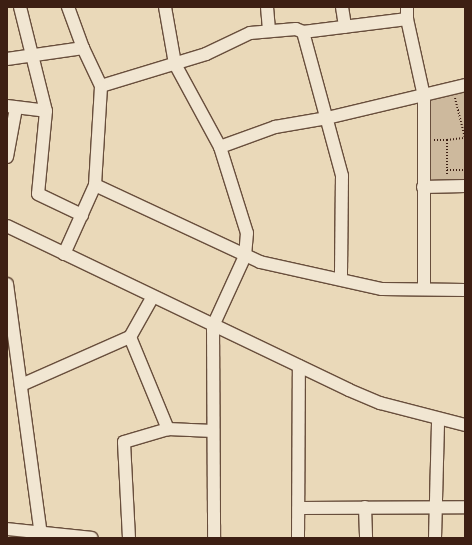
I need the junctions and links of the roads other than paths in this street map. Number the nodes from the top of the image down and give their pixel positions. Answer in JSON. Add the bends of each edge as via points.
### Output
{"nodes":[{"id":1,"x":20,"y":7,"type":"edge"},
{"id":2,"x":68,"y":7,"type":"edge"},
{"id":3,"x":165,"y":7,"type":"edge"},
{"id":4,"x":267,"y":7,"type":"edge"},
{"id":5,"x":342,"y":7,"type":"edge"},
{"id":6,"x":407,"y":13,"type":"edge"},
{"id":7,"x":345,"y":27,"type":"junction"},
{"id":8,"x":269,"y":30,"type":"junction"},
{"id":9,"x":303,"y":32,"type":"junction"},
{"id":10,"x":83,"y":48,"type":"junction"},
{"id":11,"x":34,"y":55,"type":"junction"},
{"id":12,"x":7,"y":59,"type":"edge"},
{"id":13,"x":175,"y":64,"type":"junction"},
{"id":14,"x":465,"y":85,"type":"edge"},
{"id":15,"x":101,"y":86,"type":"junction"},
{"id":16,"x":424,"y":96,"type":"junction"},
{"id":17,"x":11,"y":107,"type":"edge"},
{"id":18,"x":46,"y":111,"type":"junction"},
{"id":19,"x":327,"y":118,"type":"junction"},
{"id":20,"x":220,"y":147,"type":"junction"},
{"id":21,"x":7,"y":157,"type":"edge"},
{"id":22,"x":95,"y":186,"type":"junction"},
{"id":23,"x":465,"y":186,"type":"edge"},
{"id":24,"x":423,"y":187,"type":"junction"},
{"id":25,"x":82,"y":215,"type":"junction"},
{"id":26,"x":7,"y":226,"type":"edge"},
{"id":27,"x":64,"y":254,"type":"junction"},
{"id":28,"x":245,"y":256,"type":"junction"},
{"id":29,"x":341,"y":279,"type":"junction"},
{"id":30,"x":7,"y":284,"type":"edge"},
{"id":31,"x":424,"y":289,"type":"junction"},
{"id":32,"x":465,"y":290,"type":"edge"},
{"id":33,"x":152,"y":298,"type":"junction"},
{"id":34,"x":9,"y":318,"type":"edge"},
{"id":35,"x":213,"y":326,"type":"junction"},
{"id":36,"x":130,"y":337,"type":"junction"},
{"id":37,"x":299,"y":366,"type":"junction"},
{"id":38,"x":21,"y":385,"type":"junction"},
{"id":39,"x":438,"y":420,"type":"junction"},
{"id":40,"x":465,"y":425,"type":"edge"},
{"id":41,"x":168,"y":429,"type":"junction"},
{"id":42,"x":213,"y":431,"type":"junction"},
{"id":43,"x":366,"y":507,"type":"junction"},
{"id":44,"x":434,"y":507,"type":"junction"},
{"id":45,"x":465,"y":507,"type":"edge"},
{"id":46,"x":299,"y":508,"type":"junction"},
{"id":47,"x":7,"y":532,"type":"edge"},
{"id":48,"x":41,"y":534,"type":"junction"},
{"id":49,"x":92,"y":538,"type":"edge"},
{"id":50,"x":129,"y":538,"type":"edge"},
{"id":51,"x":214,"y":538,"type":"edge"},
{"id":52,"x":298,"y":538,"type":"edge"},
{"id":53,"x":366,"y":538,"type":"edge"},
{"id":54,"x":434,"y":538,"type":"edge"}],
"edges":[{"from":1,"to":11,"type":"street"},
{"from":2,"to":10,"type":"street"},
{"from":3,"to":13,"type":"street"},
{"from":4,"to":8,"type":"street"},
{"from":5,"to":7,"type":"street"},
{"from":6,"to":7,"type":"street"},
{"from":6,"to":16,"type":"street"},
{"from":7,"to":9,"type":"street"},
{"from":8,"to":9,"type":"street","via":[[296,29]]},
{"from":8,"to":13,"type":"street","via":[[250,33]]},
{"from":9,"to":19,"type":"street"},
{"from":10,"to":11,"type":"street"},
{"from":10,"to":15,"type":"street"},
{"from":11,"to":12,"type":"street"},
{"from":11,"to":18,"type":"street"},
{"from":13,"to":15,"type":"street"},
{"from":13,"to":20,"type":"street"},
{"from":14,"to":16,"type":"street"},
{"from":15,"to":22,"type":"street"},
{"from":16,"to":19,"type":"street"},
{"from":16,"to":24,"type":"street"},
{"from":17,"to":18,"type":"street"},
{"from":17,"to":21,"type":"street"},
{"from":18,"to":25,"type":"street","via":[[38,194]]},
{"from":19,"to":20,"type":"street","via":[[275,127]]},
{"from":19,"to":29,"type":"street","via":[[342,176]]},
{"from":20,"to":28,"type":"street","via":[[247,233]]},
{"from":22,"to":25,"type":"street"},
{"from":22,"to":28,"type":"street"},
{"from":23,"to":24,"type":"street"},
{"from":24,"to":31,"type":"street"},
{"from":25,"to":27,"type":"street"},
{"from":26,"to":27,"type":"street"},
{"from":27,"to":33,"type":"street"},
{"from":28,"to":29,"type":"street","via":[[260,262]]},
{"from":28,"to":35,"type":"street"},
{"from":29,"to":31,"type":"street","via":[[382,289]]},
{"from":30,"to":34,"type":"street"},
{"from":31,"to":32,"type":"street"},
{"from":33,"to":35,"type":"street"},
{"from":33,"to":36,"type":"street"},
{"from":34,"to":38,"type":"street"},
{"from":35,"to":37,"type":"street"},
{"from":35,"to":42,"type":"street"},
{"from":36,"to":38,"type":"street"},
{"from":36,"to":41,"type":"street"},
{"from":37,"to":39,"type":"street","via":[[380,404]]},
{"from":37,"to":46,"type":"street"},
{"from":38,"to":48,"type":"street"},
{"from":39,"to":40,"type":"street"},
{"from":39,"to":44,"type":"street"},
{"from":41,"to":42,"type":"street"},
{"from":41,"to":50,"type":"street","via":[[124,442]]},
{"from":42,"to":51,"type":"street"},
{"from":43,"to":44,"type":"street"},
{"from":43,"to":46,"type":"street"},
{"from":43,"to":53,"type":"street"},
{"from":44,"to":45,"type":"street"},
{"from":44,"to":54,"type":"street"},
{"from":46,"to":52,"type":"street"},
{"from":47,"to":48,"type":"street"},
{"from":48,"to":49,"type":"street"}]}
